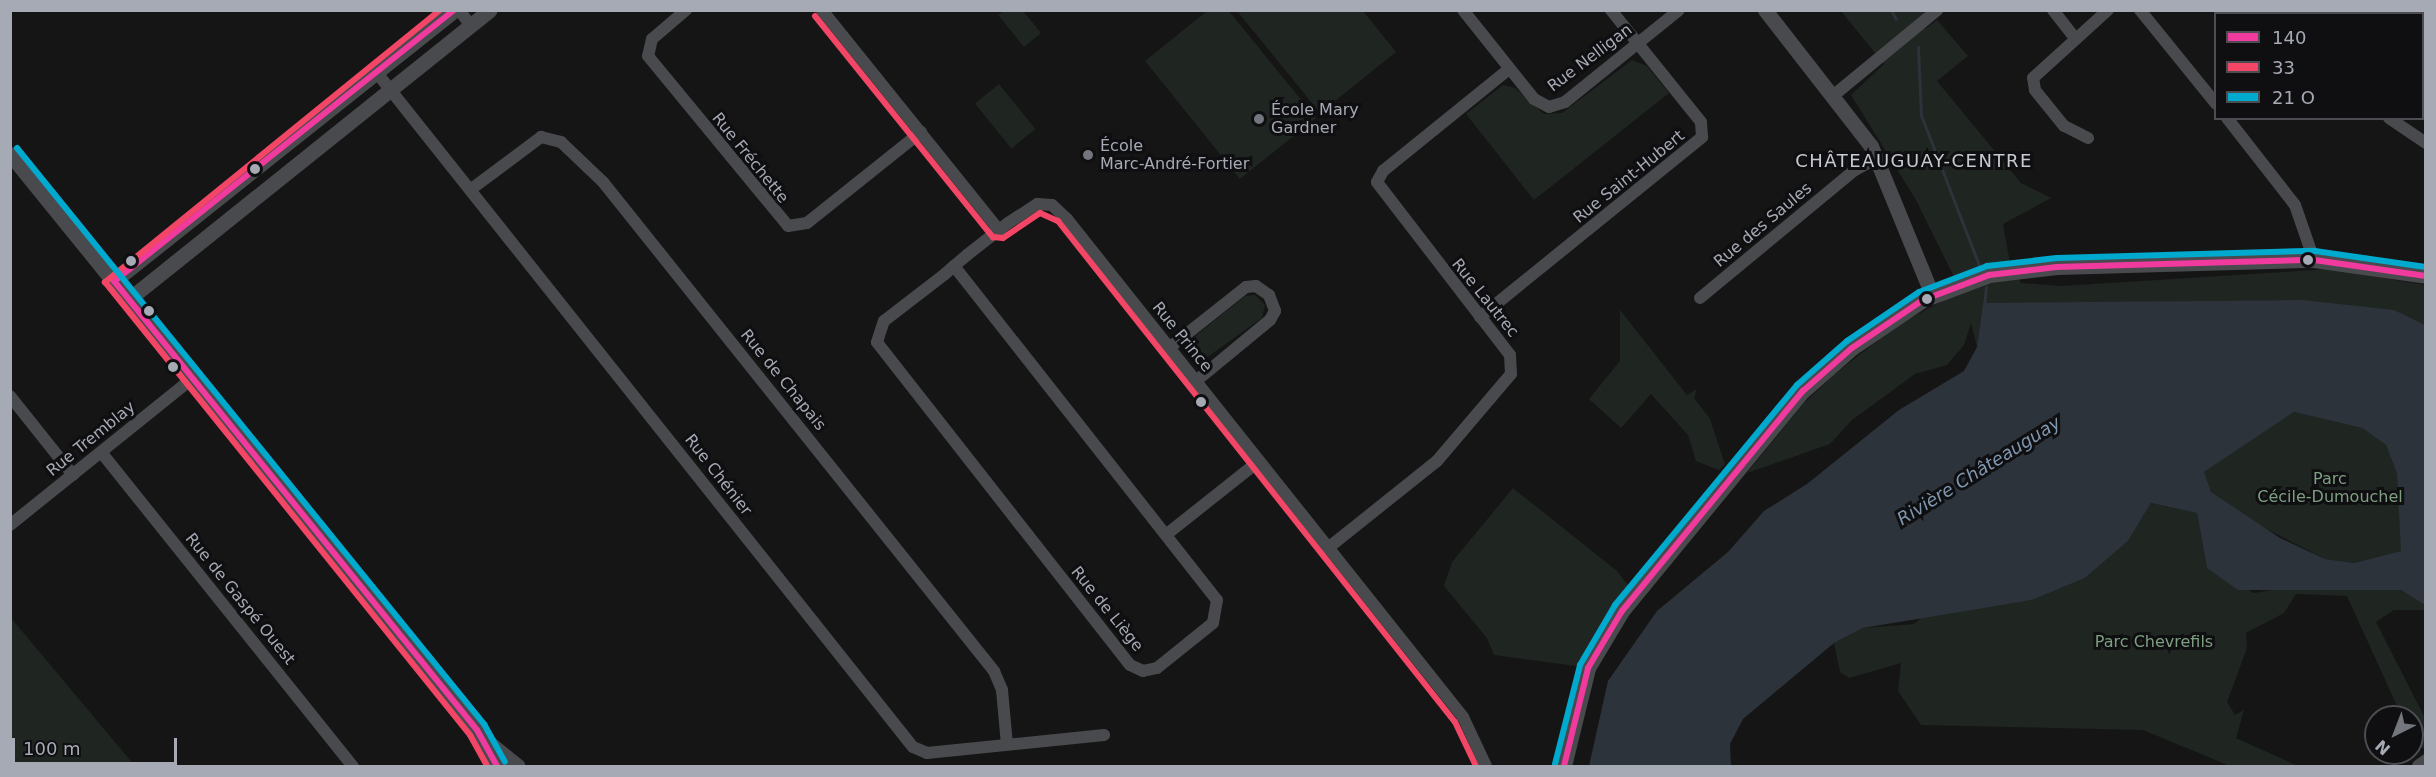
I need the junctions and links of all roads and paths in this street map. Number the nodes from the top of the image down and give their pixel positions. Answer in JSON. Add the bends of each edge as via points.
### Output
{"nodes":[{"id":1,"x":457,"y":10,"type":"edge"},
{"id":2,"x":490,"y":10,"type":"edge"},
{"id":3,"x":686,"y":10,"type":"edge"},
{"id":4,"x":822,"y":10,"type":"edge"},
{"id":5,"x":1463,"y":10,"type":"edge"},
{"id":6,"x":1611,"y":10,"type":"edge"},
{"id":7,"x":1679,"y":10,"type":"edge"},
{"id":8,"x":1765,"y":10,"type":"edge"},
{"id":9,"x":1937,"y":10,"type":"edge"},
{"id":10,"x":2053,"y":10,"type":"edge"},
{"id":11,"x":2108,"y":10,"type":"edge"},
{"id":12,"x":2140,"y":10,"type":"edge"},
{"id":13,"x":471,"y":26,"type":"junction"},
{"id":14,"x":2075,"y":38,"type":"junction"},
{"id":15,"x":1638,"y":43,"type":"junction"},
{"id":16,"x":1509,"y":69,"type":"junction"},
{"id":17,"x":377,"y":73,"type":"junction"},
{"id":18,"x":391,"y":90,"type":"junction"},
{"id":19,"x":1834,"y":95,"type":"junction"},
{"id":20,"x":2214,"y":102,"type":"edge"},
{"id":21,"x":321,"y":118,"type":"junction"},
{"id":22,"x":2229,"y":120,"type":"edge"},
{"id":23,"x":2392,"y":120,"type":"edge"},
{"id":24,"x":921,"y":132,"type":"junction"},
{"id":25,"x":334,"y":135,"type":"junction"},
{"id":26,"x":2088,"y":138,"type":"dead end"},
{"id":27,"x":2426,"y":143,"type":"edge"},
{"id":28,"x":10,"y":154,"type":"edge"},
{"id":29,"x":1878,"y":158,"type":"junction"},
{"id":30,"x":470,"y":190,"type":"junction"},
{"id":31,"x":201,"y":213,"type":"junction"},
{"id":32,"x":215,"y":230,"type":"junction"},
{"id":33,"x":999,"y":230,"type":"junction"},
{"id":34,"x":2314,"y":260,"type":"junction"},
{"id":35,"x":954,"y":266,"type":"junction"},
{"id":36,"x":2426,"y":276,"type":"edge"},
{"id":37,"x":114,"y":281,"type":"junction"},
{"id":38,"x":1932,"y":295,"type":"junction"},
{"id":39,"x":1700,"y":298,"type":"dead end"},
{"id":40,"x":129,"y":299,"type":"junction"},
{"id":41,"x":1480,"y":317,"type":"junction"},
{"id":42,"x":1169,"y":348,"type":"junction"},
{"id":43,"x":193,"y":378,"type":"junction"},
{"id":44,"x":1196,"y":381,"type":"junction"},
{"id":45,"x":10,"y":396,"type":"edge"},
{"id":46,"x":101,"y":452,"type":"junction"},
{"id":47,"x":1259,"y":461,"type":"junction"},
{"id":48,"x":73,"y":475,"type":"junction"},
{"id":49,"x":10,"y":525,"type":"edge"},
{"id":50,"x":1167,"y":534,"type":"junction"},
{"id":51,"x":1328,"y":548,"type":"junction"},
{"id":52,"x":1104,"y":735,"type":"dead end"},
{"id":53,"x":483,"y":738,"type":"junction"},
{"id":54,"x":1007,"y":745,"type":"junction"},
{"id":55,"x":2426,"y":761,"type":"edge"},
{"id":56,"x":352,"y":766,"type":"edge"},
{"id":57,"x":497,"y":766,"type":"edge"},
{"id":58,"x":518,"y":766,"type":"edge"},
{"id":59,"x":1486,"y":766,"type":"edge"},
{"id":60,"x":1564,"y":766,"type":"edge"},
{"id":61,"x":2419,"y":766,"type":"edge"}],
"edges":[{"from":1,"to":13,"type":"street"},
{"from":1,"to":17,"type":"street"},
{"from":2,"to":13,"type":"street"},
{"from":3,"to":24,"type":"street","name":"Rue Fréchette","via":[[652,39],[648,56],[788,226],[807,223]]},
{"from":4,"to":24,"type":"street"},
{"from":5,"to":16,"type":"street"},
{"from":6,"to":15,"type":"street","name":"Rue Saint-Hubert"},
{"from":7,"to":15,"type":"street","name":"Rue Nelligan"},
{"from":8,"to":19,"type":"street"},
{"from":9,"to":19,"type":"street"},
{"from":10,"to":14,"type":"street"},
{"from":11,"to":14,"type":"street"},
{"from":12,"to":20,"type":"street"},
{"from":13,"to":18,"type":"street"},
{"from":14,"to":26,"type":"street","via":[[2038,70],[2032,82],[2064,126]]},
{"from":15,"to":16,"type":"street","name":"Rue Nelligan","via":[[1560,105],[1549,107],[1534,99]]},
{"from":15,"to":41,"type":"street","name":"Rue Saint-Hubert","via":[[1701,122],[1702,137]]},
{"from":16,"to":41,"type":"street","name":"Rue Lautrec","via":[[1383,171],[1377,182]]},
{"from":17,"to":18,"type":"street","name":"Rue Chénier"},
{"from":17,"to":21,"type":"street"},
{"from":18,"to":25,"type":"street"},
{"from":18,"to":30,"type":"street","name":"Rue Chénier"},
{"from":19,"to":29,"type":"street"},
{"from":21,"to":25,"type":"street"},
{"from":21,"to":31,"type":"street"},
{"from":22,"to":34,"type":"street","via":[[2295,205]]},
{"from":23,"to":27,"type":"street"},
{"from":24,"to":33,"type":"street"},
{"from":25,"to":32,"type":"street"},
{"from":28,"to":37,"type":"street"},
{"from":29,"to":38,"type":"street"},
{"from":29,"to":39,"type":"street","name":"Rue des Saules","via":[[1855,170]]},
{"from":30,"to":54,"type":"street","name":"Rue Chénier","via":[[913,747],[927,753]]},
{"from":30,"to":54,"type":"street","name":"Rue de Chapais","via":[[541,137],[561,142],[603,182],[994,671],[1002,690]]},
{"from":31,"to":32,"type":"street"},
{"from":31,"to":37,"type":"street"},
{"from":32,"to":40,"type":"street"},
{"from":33,"to":35,"type":"street","name":"Rue de Liège"},
{"from":33,"to":42,"type":"street","name":"Rue Prince","via":[[1033,205],[1056,207]]},
{"from":34,"to":36,"type":"street"},
{"from":34,"to":38,"type":"street","via":[[2027,269],[1970,279]]},
{"from":35,"to":50,"type":"street","name":"Rue de Liège"},
{"from":35,"to":50,"type":"street","name":"Rue de Liège","via":[[879,327],[879,348],[1127,661],[1143,671],[1157,668],[1208,628],[1219,611],[1214,594]]},
{"from":37,"to":40,"type":"street"},
{"from":38,"to":60,"type":"street","via":[[1859,342],[1803,391],[1622,611],[1588,668]]},
{"from":40,"to":43,"type":"street"},
{"from":41,"to":51,"type":"street","name":"Rue Lautrec","via":[[1510,355],[1509,378],[1437,461]]},
{"from":42,"to":44,"type":"street","name":"Rue Prince"},
{"from":42,"to":44,"type":"street","via":[[1246,287],[1256,286],[1269,295],[1275,311],[1270,320]]},
{"from":43,"to":46,"type":"street","name":"Rue Tremblay"},
{"from":43,"to":53,"type":"street"},
{"from":44,"to":47,"type":"street","name":"Rue Prince"},
{"from":45,"to":48,"type":"street"},
{"from":46,"to":48,"type":"street","name":"Rue Tremblay"},
{"from":46,"to":56,"type":"street","name":"Rue de Gaspé Ouest"},
{"from":47,"to":50,"type":"street"},
{"from":47,"to":51,"type":"street","name":"Rue Prince"},
{"from":48,"to":49,"type":"street","name":"Rue Tremblay"},
{"from":51,"to":59,"type":"street","name":"Rue Prince","via":[[1470,727]]},
{"from":52,"to":54,"type":"street","name":"Rue Chénier"},
{"from":53,"to":57,"type":"street"},
{"from":53,"to":58,"type":"street"},
{"from":55,"to":61,"type":"street"}]}
